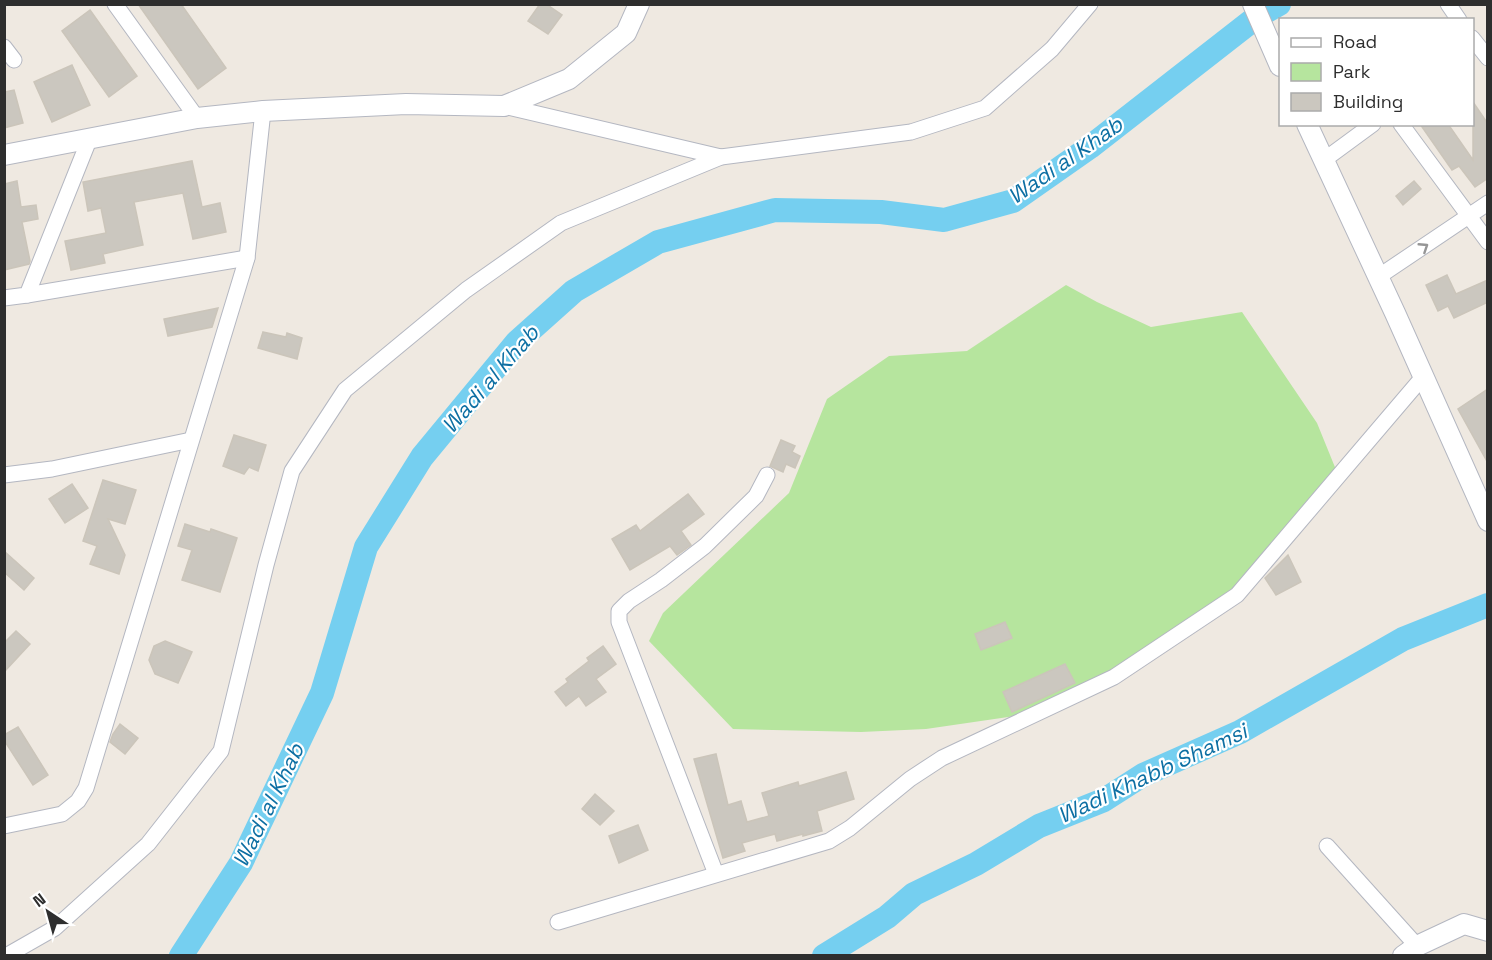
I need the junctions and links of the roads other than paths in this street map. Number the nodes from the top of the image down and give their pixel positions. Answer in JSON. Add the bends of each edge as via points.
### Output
{"nodes":[{"id":1,"x":115,"y":4,"type":"edge"},
{"id":2,"x":639,"y":4,"type":"edge"},
{"id":3,"x":1090,"y":4,"type":"edge"},
{"id":4,"x":1254,"y":4,"type":"edge"},
{"id":5,"x":1448,"y":4,"type":"edge"},
{"id":6,"x":1458,"y":18,"type":"edge"},
{"id":7,"x":4,"y":47,"type":"edge"},
{"id":8,"x":14,"y":60,"type":"dead end"},
{"id":9,"x":1279,"y":61,"type":"edge"},
{"id":10,"x":504,"y":105,"type":"junction"},
{"id":11,"x":263,"y":111,"type":"junction"},
{"id":12,"x":197,"y":118,"type":"junction"},
{"id":13,"x":1308,"y":126,"type":"edge"},
{"id":14,"x":1370,"y":126,"type":"edge"},
{"id":15,"x":1402,"y":126,"type":"edge"},
{"id":16,"x":88,"y":141,"type":"junction"},
{"id":17,"x":4,"y":155,"type":"edge"},
{"id":18,"x":721,"y":157,"type":"junction"},
{"id":19,"x":1324,"y":160,"type":"junction"},
{"id":20,"x":1488,"y":203,"type":"edge"},
{"id":21,"x":1470,"y":216,"type":"junction"},
{"id":22,"x":1488,"y":242,"type":"edge"},
{"id":23,"x":247,"y":258,"type":"junction"},
{"id":24,"x":1378,"y":277,"type":"junction"},
{"id":25,"x":27,"y":295,"type":"junction"},
{"id":26,"x":4,"y":298,"type":"edge"},
{"id":27,"x":1422,"y":378,"type":"junction"},
{"id":28,"x":191,"y":440,"type":"junction"},
{"id":29,"x":4,"y":475,"type":"edge"},
{"id":30,"x":766,"y":475,"type":"dead end"},
{"id":31,"x":1488,"y":521,"type":"edge"},
{"id":32,"x":4,"y":826,"type":"edge"},
{"id":33,"x":1327,"y":846,"type":"dead end"},
{"id":34,"x":716,"y":874,"type":"junction"},
{"id":35,"x":558,"y":922,"type":"dead end"},
{"id":36,"x":1488,"y":931,"type":"edge"},
{"id":37,"x":1410,"y":951,"type":"edge"},
{"id":38,"x":6,"y":956,"type":"edge"}],
"edges":[{"from":1,"to":12,"type":"street"},
{"from":2,"to":10,"type":"street","via":[[626,33],[569,79]]},
{"from":3,"to":18,"type":"street","via":[[1052,49],[985,108],[911,132]]},
{"from":4,"to":9,"type":"street"},
{"from":5,"to":6,"type":"street"},
{"from":7,"to":8,"type":"street"},
{"from":10,"to":11,"type":"street","via":[[406,104]]},
{"from":10,"to":18,"type":"street"},
{"from":11,"to":12,"type":"street"},
{"from":11,"to":23,"type":"street"},
{"from":12,"to":16,"type":"street"},
{"from":13,"to":19,"type":"street"},
{"from":14,"to":19,"type":"street"},
{"from":15,"to":21,"type":"street"},
{"from":16,"to":17,"type":"street"},
{"from":16,"to":25,"type":"street"},
{"from":18,"to":38,"type":"street","via":[[561,223],[466,290],[345,390],[292,471],[221,751],[148,844],[55,928]]},
{"from":19,"to":24,"type":"street"},
{"from":20,"to":21,"type":"street"},
{"from":21,"to":22,"type":"street"},
{"from":24,"to":21,"type":"street","one_way":true},
{"from":23,"to":25,"type":"street"},
{"from":23,"to":28,"type":"street"},
{"from":24,"to":27,"type":"street"},
{"from":25,"to":26,"type":"street"},
{"from":27,"to":31,"type":"street"},
{"from":27,"to":34,"type":"street","via":[[1237,596],[1114,676],[942,758],[829,842]]},
{"from":28,"to":29,"type":"street"},
{"from":28,"to":32,"type":"street","via":[[86,788],[62,814]]},
{"from":30,"to":34,"type":"street","via":[[756,496],[705,546],[619,611],[619,622]]},
{"from":33,"to":37,"type":"street"},
{"from":34,"to":35,"type":"street"},
{"from":36,"to":37,"type":"street","via":[[1464,924]]}]}
